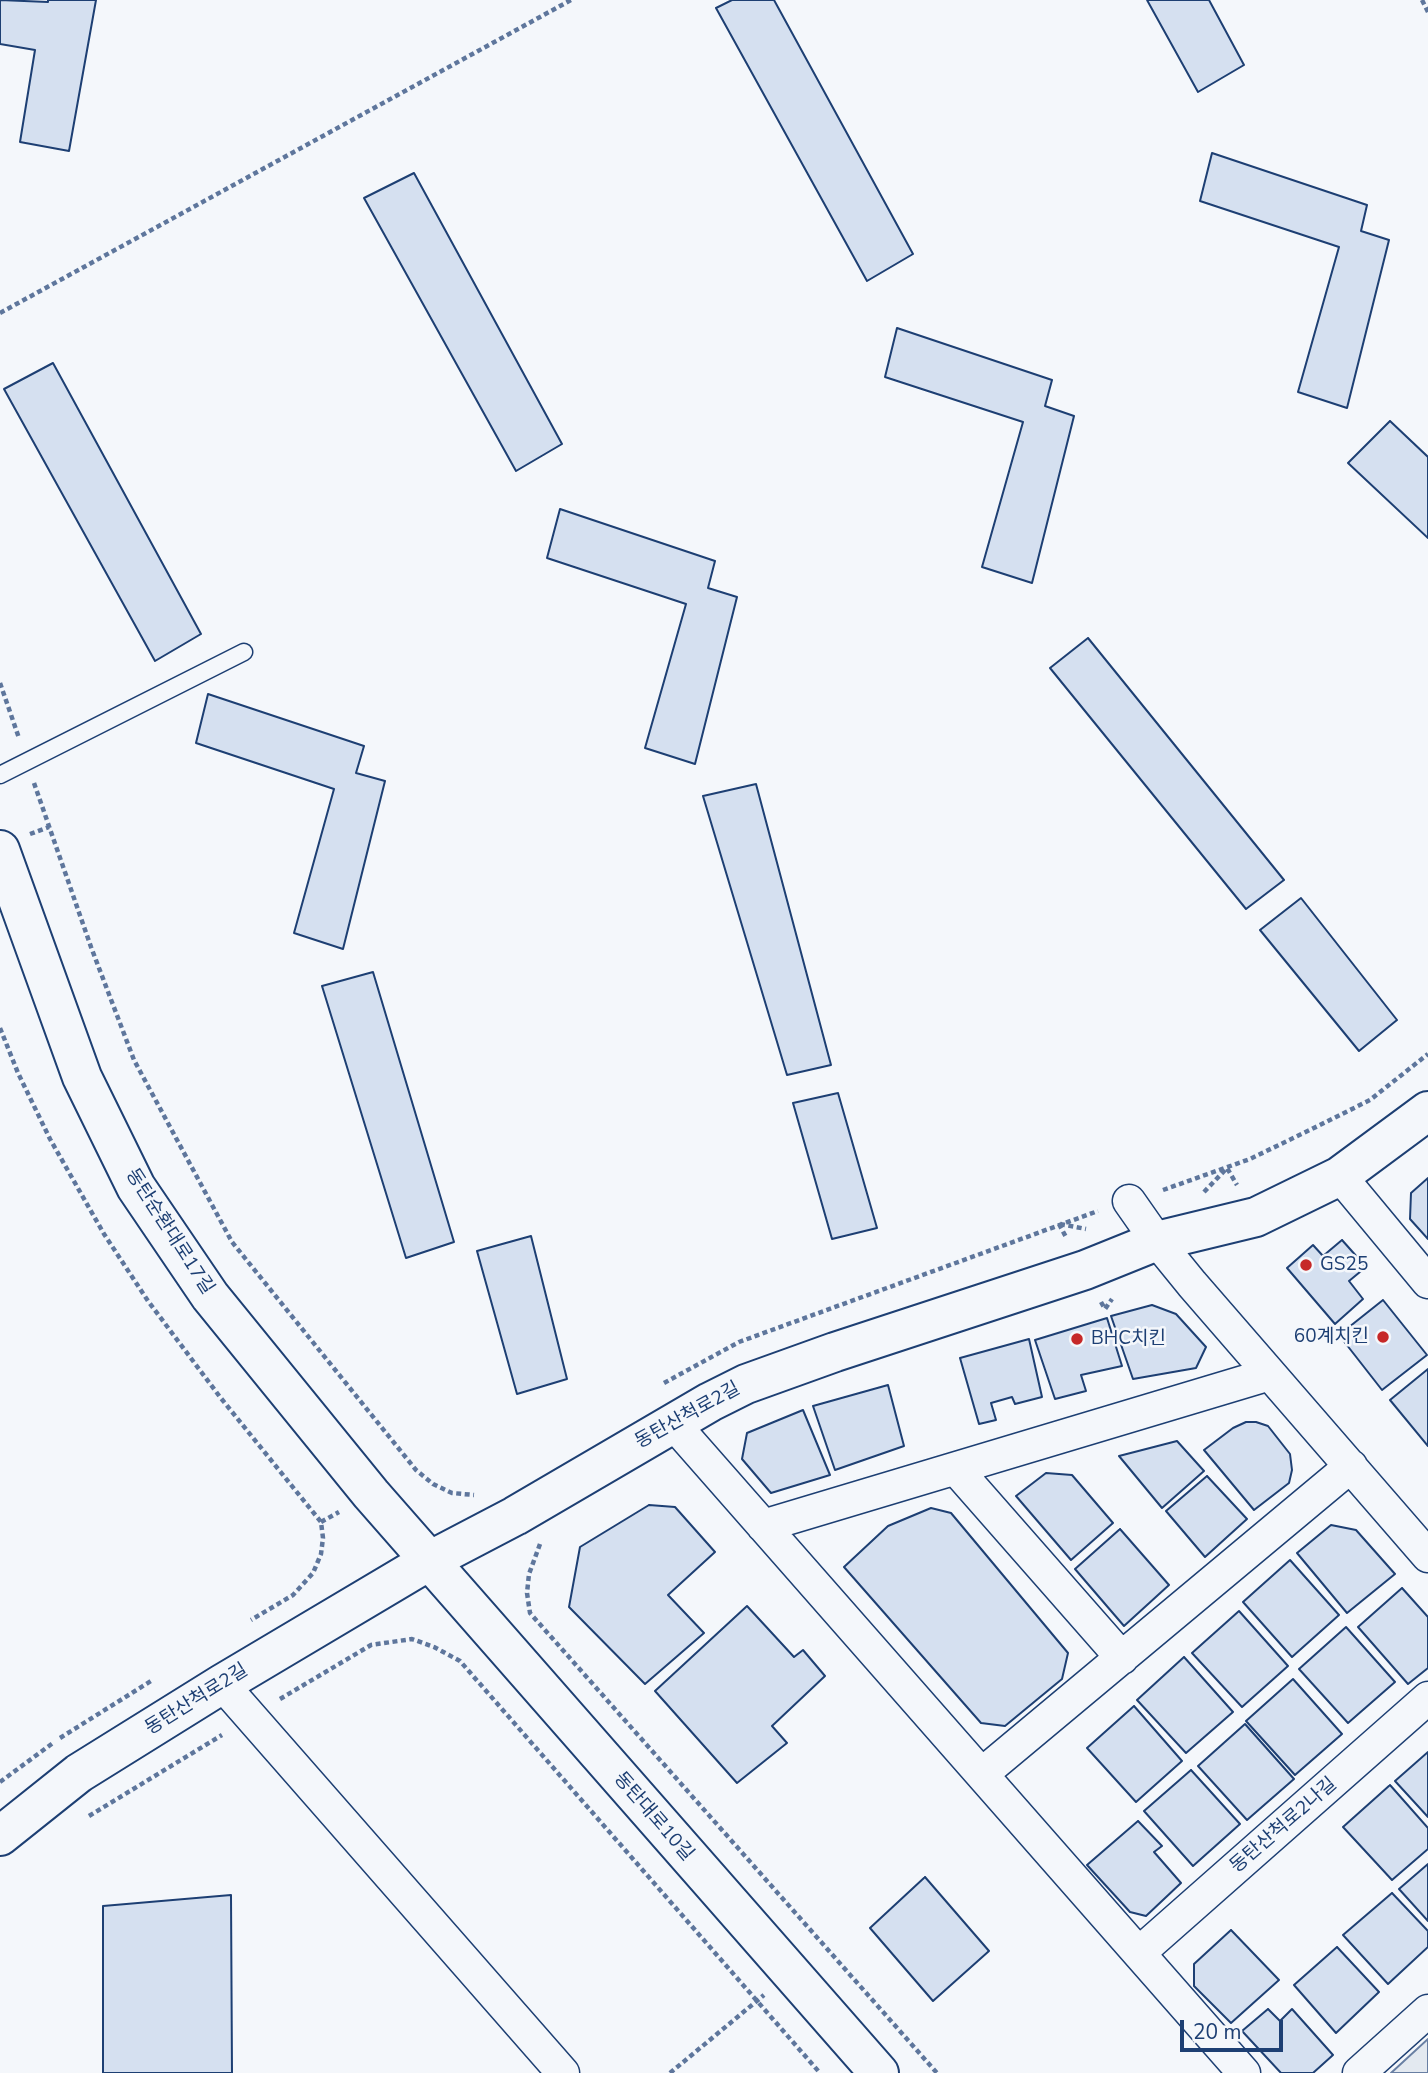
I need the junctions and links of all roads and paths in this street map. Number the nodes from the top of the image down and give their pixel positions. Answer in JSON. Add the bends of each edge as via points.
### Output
{"nodes":[{"id":1,"x":571,"y":0,"type":"edge"},
{"id":2,"x":1422,"y":0,"type":"edge"},
{"id":3,"x":1428,"y":12,"type":"edge"},
{"id":4,"x":0,"y":313,"type":"edge"},
{"id":5,"x":244,"y":652,"type":"dead end"},
{"id":6,"x":0,"y":683,"type":"edge"},
{"id":7,"x":27,"y":761,"type":"junction"},
{"id":8,"x":0,"y":775,"type":"edge"},
{"id":9,"x":0,"y":850,"type":"edge"},
{"id":10,"x":0,"y":1028,"type":"edge"},
{"id":11,"x":1428,"y":1054,"type":"edge"},
{"id":12,"x":1428,"y":1111,"type":"edge"},
{"id":13,"x":1340,"y":1176,"type":"junction"},
{"id":14,"x":1129,"y":1201,"type":"joint"},
{"id":15,"x":1157,"y":1241,"type":"junction"},
{"id":16,"x":1428,"y":1282,"type":"edge"},
{"id":17,"x":1270,"y":1374,"type":"junction"},
{"id":18,"x":672,"y":1422,"type":"junction"},
{"id":19,"x":1350,"y":1466,"type":"junction"},
{"id":20,"x":956,"y":1469,"type":"junction"},
{"id":21,"x":416,"y":1470,"type":"dead end"},
{"id":22,"x":763,"y":1526,"type":"junction"},
{"id":23,"x":541,"y":1545,"type":"dead end"},
{"id":24,"x":1428,"y":1556,"type":"edge"},
{"id":25,"x":429,"y":1561,"type":"junction"},
{"id":26,"x":313,"y":1573,"type":"dead end"},
{"id":27,"x":1122,"y":1657,"type":"junction"},
{"id":28,"x":222,"y":1684,"type":"junction"},
{"id":29,"x":1428,"y":1698,"type":"edge"},
{"id":30,"x":252,"y":1716,"type":"junction"},
{"id":31,"x":982,"y":1774,"type":"junction"},
{"id":32,"x":88,"y":1816,"type":"dead end"},
{"id":33,"x":0,"y":1836,"type":"edge"},
{"id":34,"x":1139,"y":1953,"type":"junction"},
{"id":35,"x":757,"y":2001,"type":"junction"},
{"id":36,"x":1428,"y":2011,"type":"edge"},
{"id":37,"x":563,"y":2073,"type":"edge"},
{"id":38,"x":670,"y":2073,"type":"edge"},
{"id":39,"x":820,"y":2073,"type":"edge"},
{"id":40,"x":879,"y":2073,"type":"edge"},
{"id":41,"x":937,"y":2073,"type":"edge"},
{"id":42,"x":1244,"y":2073,"type":"edge"},
{"id":43,"x":1359,"y":2073,"type":"edge"}],
"edges":[{"from":1,"to":4,"type":"path"},
{"from":2,"to":3,"type":"path"},
{"from":5,"to":7,"type":"lane"},
{"from":6,"to":7,"type":"path"},
{"from":7,"to":8,"type":"lane"},
{"from":7,"to":21,"type":"path","via":[[134,1060],[232,1242]]},
{"from":9,"to":25,"type":"street","name":"동탄순환대로17길","via":[[82,1077],[136,1187],[210,1296]]},
{"from":10,"to":26,"type":"path","via":[[50,1139],[104,1234],[220,1397],[321,1522],[322,1546]]},
{"from":11,"to":14,"type":"path","via":[[1370,1100],[1318,1126],[1250,1159]]},
{"from":12,"to":13,"type":"street","name":"동탄산척로2길"},
{"from":13,"to":15,"type":"street","name":"동탄산척로2길","via":[[1256,1217]]},
{"from":13,"to":16,"type":"street"},
{"from":14,"to":15,"type":"street"},
{"from":15,"to":17,"type":"street"},
{"from":15,"to":18,"type":"street","name":"동탄산척로2길","via":[[1085,1270],[746,1384]]},
{"from":17,"to":19,"type":"street"},
{"from":17,"to":20,"type":"street"},
{"from":18,"to":22,"type":"street"},
{"from":18,"to":25,"type":"street","name":"동탄산척로2길","via":[[515,1516]]},
{"from":19,"to":24,"type":"street"},
{"from":19,"to":27,"type":"street"},
{"from":20,"to":22,"type":"street"},
{"from":20,"to":27,"type":"street"},
{"from":22,"to":31,"type":"street"},
{"from":23,"to":41,"type":"path","via":[[529,1574],[530,1612]]},
{"from":25,"to":28,"type":"street","name":"동탄산척로2길"},
{"from":25,"to":40,"type":"street","name":"동탄대로10길"},
{"from":27,"to":31,"type":"street"},
{"from":28,"to":30,"type":"street"},
{"from":28,"to":33,"type":"street","name":"동탄산척로2길","via":[[79,1773]]},
{"from":29,"to":34,"type":"street","name":"동탄산척로2나길"},
{"from":30,"to":32,"type":"path"},
{"from":30,"to":35,"type":"path","via":[[371,1645],[412,1639],[460,1661]]},
{"from":30,"to":37,"type":"street"},
{"from":31,"to":34,"type":"street"},
{"from":34,"to":42,"type":"street"},
{"from":35,"to":38,"type":"path"},
{"from":35,"to":39,"type":"path"},
{"from":36,"to":43,"type":"street"}]}
